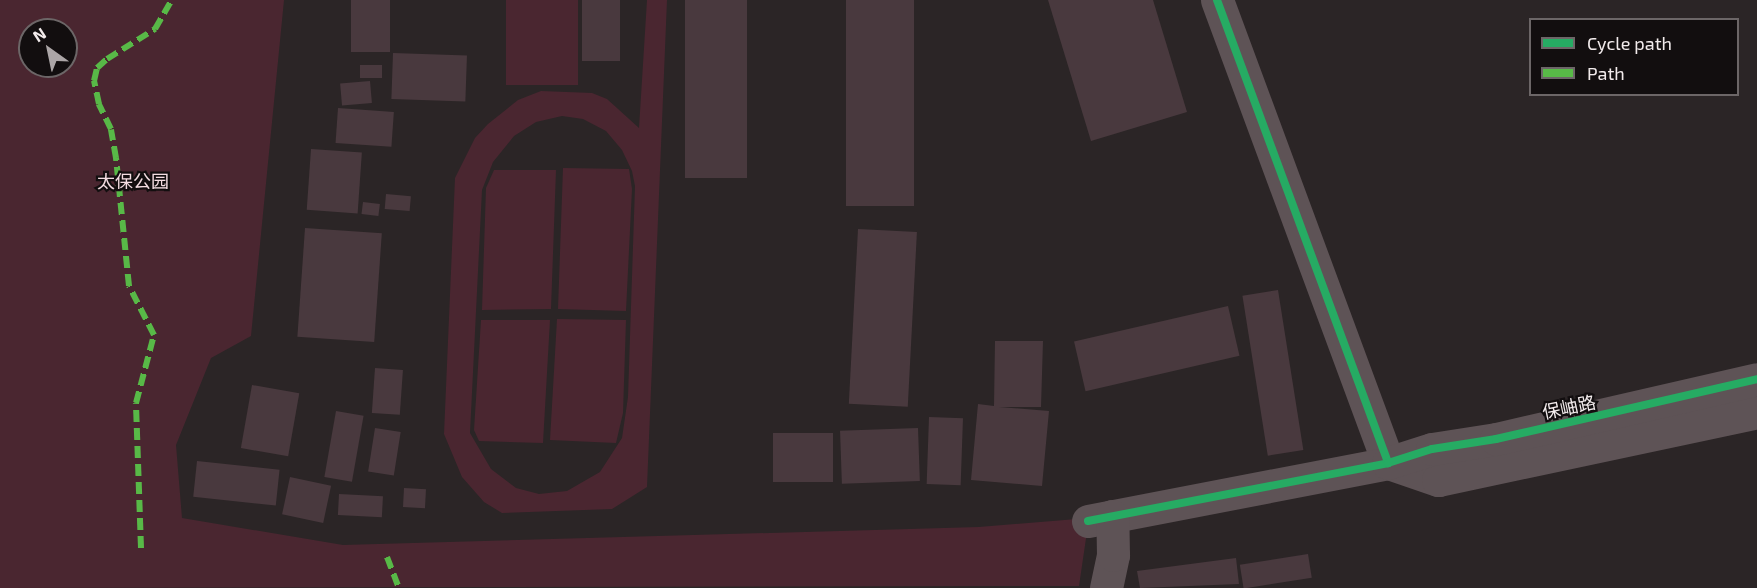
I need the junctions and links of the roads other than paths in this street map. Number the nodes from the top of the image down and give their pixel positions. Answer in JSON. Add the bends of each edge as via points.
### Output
{"nodes":[{"id":1,"x":1217,"y":0,"type":"edge"},
{"id":2,"x":1757,"y":379,"type":"edge"},
{"id":3,"x":1757,"y":412,"type":"edge"},
{"id":4,"x":1388,"y":463,"type":"junction"},
{"id":5,"x":1106,"y":588,"type":"edge"}],
"edges":[{"from":1,"to":4,"type":"street"},
{"from":2,"to":4,"type":"street","name":"保岫路","via":[[1496,439],[1432,449]]},
{"from":3,"to":4,"type":"street","via":[[1438,480]]},
{"from":4,"to":5,"type":"street","name":"保岫路","via":[[1100,518],[1113,555]]}]}
